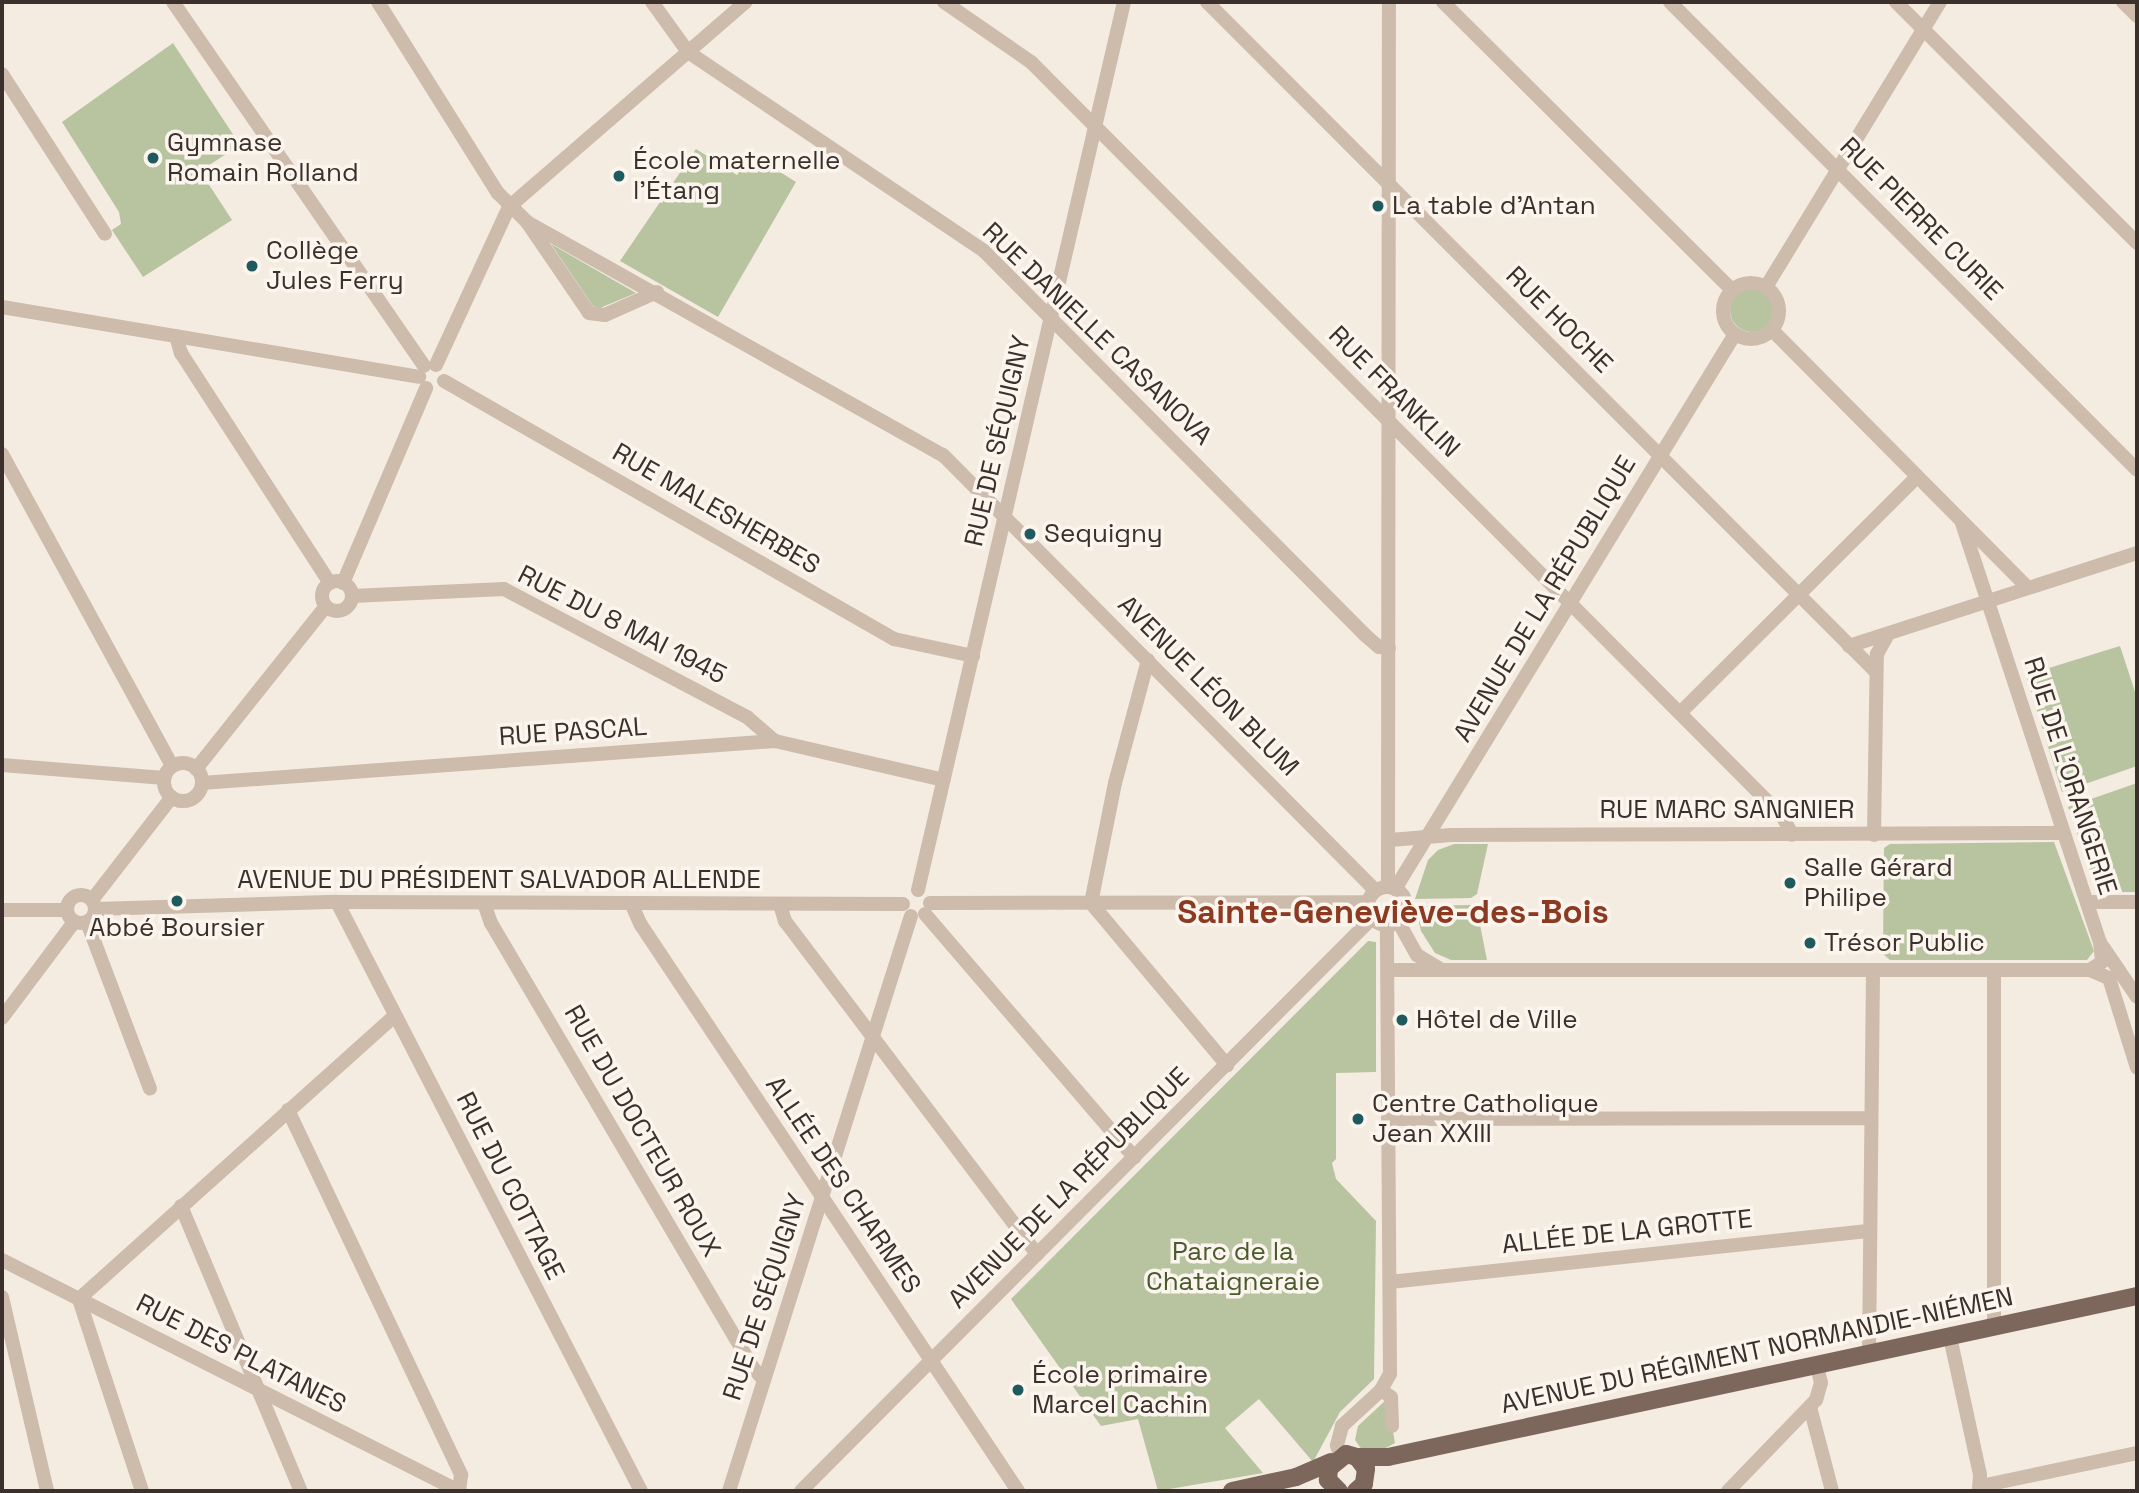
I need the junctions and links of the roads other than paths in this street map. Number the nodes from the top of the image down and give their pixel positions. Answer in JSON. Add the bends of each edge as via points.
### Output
{"nodes":[{"id":1,"x":173,"y":2,"type":"edge"},
{"id":2,"x":378,"y":2,"type":"edge"},
{"id":3,"x":652,"y":2,"type":"edge"},
{"id":4,"x":746,"y":2,"type":"edge"},
{"id":5,"x":944,"y":2,"type":"edge"},
{"id":6,"x":1124,"y":2,"type":"edge"},
{"id":7,"x":1207,"y":2,"type":"edge"},
{"id":8,"x":1389,"y":2,"type":"edge"},
{"id":9,"x":1443,"y":2,"type":"edge"},
{"id":10,"x":1670,"y":2,"type":"edge"},
{"id":11,"x":1896,"y":2,"type":"edge"},
{"id":12,"x":1940,"y":2,"type":"edge"},
{"id":13,"x":2123,"y":2,"type":"edge"},
{"id":14,"x":2137,"y":16,"type":"edge"},
{"id":15,"x":1923,"y":29,"type":"junction"},
{"id":16,"x":688,"y":52,"type":"junction"},
{"id":17,"x":2,"y":74,"type":"edge"},
{"id":18,"x":1095,"y":126,"type":"junction"},
{"id":19,"x":1837,"y":169,"type":"junction"},
{"id":20,"x":1390,"y":185,"type":"junction"},
{"id":21,"x":509,"y":207,"type":"junction"},
{"id":22,"x":527,"y":222,"type":"junction"},
{"id":23,"x":105,"y":234,"type":"dead end"},
{"id":24,"x":2137,"y":243,"type":"edge"},
{"id":25,"x":1766,"y":287,"type":"junction"},
{"id":26,"x":1732,"y":290,"type":"junction"},
{"id":27,"x":657,"y":292,"type":"junction"},
{"id":28,"x":2,"y":307,"type":"edge"},
{"id":29,"x":1050,"y":318,"type":"junction"},
{"id":30,"x":1772,"y":330,"type":"junction"},
{"id":31,"x":1735,"y":334,"type":"junction"},
{"id":32,"x":176,"y":336,"type":"junction"},
{"id":33,"x":426,"y":374,"type":"junction"},
{"id":34,"x":1388,"y":421,"type":"junction"},
{"id":35,"x":2,"y":454,"type":"edge"},
{"id":36,"x":1661,"y":456,"type":"junction"},
{"id":37,"x":2137,"y":470,"type":"edge"},
{"id":38,"x":1917,"y":477,"type":"junction"},
{"id":39,"x":1006,"y":518,"type":"junction"},
{"id":40,"x":1962,"y":523,"type":"junction"},
{"id":41,"x":2137,"y":553,"type":"edge"},
{"id":42,"x":337,"y":583,"type":"junction"},
{"id":43,"x":2028,"y":588,"type":"junction"},
{"id":44,"x":352,"y":596,"type":"junction"},
{"id":45,"x":1799,"y":596,"type":"junction"},
{"id":46,"x":1987,"y":602,"type":"junction"},
{"id":47,"x":1570,"y":603,"type":"junction"},
{"id":48,"x":326,"y":606,"type":"junction"},
{"id":49,"x":1888,"y":634,"type":"junction"},
{"id":50,"x":1849,"y":646,"type":"junction"},
{"id":51,"x":1389,"y":649,"type":"junction"},
{"id":52,"x":973,"y":656,"type":"junction"},
{"id":53,"x":1148,"y":660,"type":"junction"},
{"id":54,"x":1876,"y":672,"type":"junction"},
{"id":55,"x":1680,"y":713,"type":"junction"},
{"id":56,"x":775,"y":741,"type":"junction"},
{"id":57,"x":2,"y":765,"type":"edge"},
{"id":58,"x":196,"y":769,"type":"junction"},
{"id":59,"x":168,"y":772,"type":"junction"},
{"id":60,"x":944,"y":780,"type":"junction"},
{"id":61,"x":202,"y":783,"type":"junction"},
{"id":62,"x":172,"y":797,"type":"junction"},
{"id":63,"x":2064,"y":833,"type":"junction"},
{"id":64,"x":1792,"y":835,"type":"junction"},
{"id":65,"x":1874,"y":835,"type":"junction"},
{"id":66,"x":1428,"y":837,"type":"junction"},
{"id":67,"x":1390,"y":840,"type":"junction"},
{"id":68,"x":1382,"y":892,"type":"junction"},
{"id":69,"x":337,"y":902,"type":"junction"},
{"id":70,"x":2087,"y":902,"type":"junction"},
{"id":71,"x":2137,"y":902,"type":"edge"},
{"id":72,"x":484,"y":903,"type":"junction"},
{"id":73,"x":631,"y":903,"type":"junction"},
{"id":74,"x":1091,"y":903,"type":"junction"},
{"id":75,"x":780,"y":904,"type":"junction"},
{"id":76,"x":917,"y":909,"type":"junction"},
{"id":77,"x":2,"y":910,"type":"edge"},
{"id":78,"x":83,"y":913,"type":"junction"},
{"id":79,"x":1372,"y":918,"type":"junction"},
{"id":80,"x":1393,"y":923,"type":"junction"},
{"id":81,"x":2100,"y":942,"type":"junction"},
{"id":82,"x":1388,"y":970,"type":"junction"},
{"id":83,"x":1444,"y":970,"type":"junction"},
{"id":84,"x":1873,"y":970,"type":"junction"},
{"id":85,"x":1994,"y":970,"type":"junction"},
{"id":86,"x":2091,"y":970,"type":"junction"},
{"id":87,"x":2132,"y":992,"type":"edge"},
{"id":88,"x":2114,"y":995,"type":"junction"},
{"id":89,"x":394,"y":1016,"type":"junction"},
{"id":90,"x":2,"y":1017,"type":"edge"},
{"id":91,"x":873,"y":1038,"type":"junction"},
{"id":92,"x":1227,"y":1065,"type":"junction"},
{"id":93,"x":2137,"y":1068,"type":"edge"},
{"id":94,"x":150,"y":1089,"type":"dead end"},
{"id":95,"x":288,"y":1110,"type":"junction"},
{"id":96,"x":1871,"y":1118,"type":"junction"},
{"id":97,"x":1388,"y":1119,"type":"junction"},
{"id":98,"x":1134,"y":1157,"type":"junction"},
{"id":99,"x":823,"y":1198,"type":"junction"},
{"id":100,"x":181,"y":1206,"type":"junction"},
{"id":101,"x":1870,"y":1231,"type":"junction"},
{"id":102,"x":1037,"y":1254,"type":"junction"},
{"id":103,"x":2,"y":1260,"type":"edge"},
{"id":104,"x":1390,"y":1282,"type":"junction"},
{"id":105,"x":2137,"y":1296,"type":"edge"},
{"id":106,"x":2,"y":1297,"type":"edge"},
{"id":107,"x":79,"y":1299,"type":"junction"},
{"id":108,"x":1994,"y":1327,"type":"junction"},
{"id":109,"x":1950,"y":1336,"type":"junction"},
{"id":110,"x":1869,"y":1354,"type":"junction"},
{"id":111,"x":932,"y":1361,"type":"junction"},
{"id":112,"x":1817,"y":1366,"type":"junction"},
{"id":113,"x":764,"y":1380,"type":"junction"},
{"id":114,"x":1381,"y":1390,"type":"junction"},
{"id":115,"x":260,"y":1391,"type":"junction"},
{"id":116,"x":1810,"y":1406,"type":"junction"},
{"id":117,"x":1392,"y":1426,"type":"dead end"},
{"id":118,"x":2137,"y":1453,"type":"edge"},
{"id":119,"x":1388,"y":1457,"type":"junction"},
{"id":120,"x":1343,"y":1458,"type":"junction"},
{"id":121,"x":1296,"y":1478,"type":"junction"},
{"id":122,"x":1362,"y":1486,"type":"edge"},
{"id":123,"x":1335,"y":1488,"type":"edge"},
{"id":124,"x":1980,"y":1488,"type":"edge"},
{"id":125,"x":47,"y":1491,"type":"edge"},
{"id":126,"x":142,"y":1491,"type":"edge"},
{"id":127,"x":301,"y":1491,"type":"edge"},
{"id":128,"x":459,"y":1491,"type":"edge"},
{"id":129,"x":640,"y":1491,"type":"edge"},
{"id":130,"x":729,"y":1491,"type":"edge"},
{"id":131,"x":801,"y":1491,"type":"edge"},
{"id":132,"x":1018,"y":1491,"type":"edge"},
{"id":133,"x":1232,"y":1491,"type":"edge"},
{"id":134,"x":1728,"y":1491,"type":"edge"},
{"id":135,"x":1832,"y":1491,"type":"edge"}],
"edges":[{"from":1,"to":33,"type":"street"},
{"from":2,"to":21,"type":"street"},
{"from":3,"to":16,"type":"street","name":"RUE DANIELLE CASANOVA"},
{"from":4,"to":16,"type":"street"},
{"from":5,"to":18,"type":"street","name":"RUE FRANKLIN","via":[[1021,54]]},
{"from":6,"to":18,"type":"street","name":"RUE DE SÉQUIGNY"},
{"from":7,"to":20,"type":"street","name":"RUE HOCHE"},
{"from":8,"to":20,"type":"street"},
{"from":9,"to":26,"type":"street"},
{"from":10,"to":19,"type":"street","name":"RUE PIERRE CURIE"},
{"from":11,"to":15,"type":"street"},
{"from":12,"to":15,"type":"street"},
{"from":13,"to":14,"type":"street"},
{"from":15,"to":19,"type":"street"},
{"from":15,"to":24,"type":"street"},
{"from":16,"to":21,"type":"street"},
{"from":16,"to":29,"type":"street","name":"RUE DANIELLE CASANOVA","via":[[984,251]]},
{"from":17,"to":23,"type":"street"},
{"from":18,"to":29,"type":"street","name":"RUE DE SÉQUIGNY"},
{"from":18,"to":34,"type":"street","name":"RUE FRANKLIN"},
{"from":19,"to":25,"type":"street"},
{"from":19,"to":37,"type":"street","name":"RUE PIERRE CURIE"},
{"from":20,"to":34,"type":"street"},
{"from":20,"to":36,"type":"street","name":"RUE HOCHE"},
{"from":21,"to":22,"type":"street"},
{"from":21,"to":33,"type":"street"},
{"from":22,"to":27,"type":"street","name":"AVENUE LÉON BLUM"},
{"from":22,"to":27,"type":"street","via":[[589,313],[605,315]]},
{"from":25,"to":26,"type":"street","via":[[1748,282]]},
{"from":25,"to":30,"type":"street","via":[[1779,307]]},
{"from":26,"to":31,"type":"street","via":[[1722,313]]},
{"from":27,"to":39,"type":"street","name":"AVENUE LÉON BLUM","via":[[929,445]]},
{"from":28,"to":32,"type":"street"},
{"from":29,"to":39,"type":"street","name":"RUE DE SÉQUIGNY"},
{"from":29,"to":51,"type":"street","name":"RUE DANIELLE CASANOVA","via":[[1365,635],[1378,647]]},
{"from":30,"to":31,"type":"street","via":[[1758,338]]},
{"from":30,"to":38,"type":"street"},
{"from":31,"to":36,"type":"street","name":"AVENUE DE LA RÉPUBLIQUE"},
{"from":32,"to":33,"type":"street"},
{"from":32,"to":42,"type":"street","via":[[181,353]]},
{"from":33,"to":42,"type":"street"},
{"from":33,"to":52,"type":"street","name":"RUE MALESHERBES","via":[[436,389],[444,381],[894,639]]},
{"from":34,"to":47,"type":"street","name":"RUE FRANKLIN"},
{"from":34,"to":51,"type":"street"},
{"from":35,"to":59,"type":"street"},
{"from":36,"to":45,"type":"street","name":"RUE HOCHE"},
{"from":36,"to":47,"type":"street","name":"AVENUE DE LA RÉPUBLIQUE"},
{"from":38,"to":40,"type":"street"},
{"from":38,"to":45,"type":"street"},
{"from":39,"to":52,"type":"street","name":"RUE DE SÉQUIGNY"},
{"from":39,"to":53,"type":"street","name":"AVENUE LÉON BLUM"},
{"from":40,"to":43,"type":"street"},
{"from":40,"to":46,"type":"street","name":"RUE DE L'ORANGERIE"},
{"from":41,"to":43,"type":"street"},
{"from":42,"to":44,"type":"street"},
{"from":42,"to":48,"type":"street","via":[[323,591]]},
{"from":43,"to":46,"type":"street"},
{"from":44,"to":48,"type":"street","name":"RUE DU 8 MAI 1945","via":[[342,610]]},
{"from":44,"to":56,"type":"street","name":"RUE DU 8 MAI 1945","via":[[504,589],[747,717]]},
{"from":45,"to":50,"type":"street","name":"RUE HOCHE"},
{"from":45,"to":55,"type":"street"},
{"from":46,"to":49,"type":"street"},
{"from":46,"to":63,"type":"street","name":"RUE DE L'ORANGERIE"},
{"from":47,"to":55,"type":"street","name":"RUE FRANKLIN"},
{"from":47,"to":66,"type":"street","name":"AVENUE DE LA RÉPUBLIQUE"},
{"from":48,"to":58,"type":"street"},
{"from":49,"to":50,"type":"street"},
{"from":49,"to":54,"type":"street","via":[[1878,646]]},
{"from":50,"to":54,"type":"street","name":"RUE HOCHE"},
{"from":51,"to":67,"type":"street"},
{"from":52,"to":60,"type":"street","name":"RUE DE SÉQUIGNY"},
{"from":53,"to":68,"type":"street","name":"AVENUE LÉON BLUM"},
{"from":53,"to":74,"type":"street","via":[[1109,809]]},
{"from":54,"to":65,"type":"street"},
{"from":55,"to":64,"type":"street","name":"RUE FRANKLIN","via":[[1783,817]]},
{"from":56,"to":60,"type":"street","name":"RUE PASCAL"},
{"from":56,"to":61,"type":"street","name":"RUE PASCAL"},
{"from":57,"to":59,"type":"street"},
{"from":58,"to":59,"type":"street","via":[[185,763]]},
{"from":58,"to":61,"type":"street"},
{"from":59,"to":62,"type":"street"},
{"from":60,"to":76,"type":"street","name":"RUE DE SÉQUIGNY"},
{"from":61,"to":62,"type":"street","via":[[187,800]]},
{"from":62,"to":78,"type":"street"},
{"from":63,"to":65,"type":"street","name":"RUE MARC SANGNIER"},
{"from":63,"to":70,"type":"street","name":"RUE DE L'ORANGERIE"},
{"from":64,"to":65,"type":"street","name":"RUE MARC SANGNIER"},
{"from":64,"to":66,"type":"street","name":"RUE MARC SANGNIER"},
{"from":66,"to":67,"type":"street","name":"RUE MARC SANGNIER"},
{"from":66,"to":68,"type":"street","name":"AVENUE DE LA RÉPUBLIQUE"},
{"from":67,"to":68,"type":"street"},
{"from":68,"to":74,"type":"street","name":"AVENUE DU PRÉSIDENT SALVADOR ALLENDE"},
{"from":68,"to":79,"type":"street"},
{"from":68,"to":80,"type":"street","via":[[1406,904]]},
{"from":69,"to":72,"type":"street","name":"AVENUE DU PRÉSIDENT SALVADOR ALLENDE"},
{"from":69,"to":78,"type":"street","name":"AVENUE DU PRÉSIDENT SALVADOR ALLENDE"},
{"from":69,"to":89,"type":"street","name":"RUE DU COTTAGE"},
{"from":70,"to":71,"type":"street"},
{"from":70,"to":81,"type":"street","name":"RUE DE L'ORANGERIE"},
{"from":72,"to":73,"type":"street","name":"AVENUE DU PRÉSIDENT SALVADOR ALLENDE"},
{"from":72,"to":113,"type":"street","name":"RUE DU DOCTEUR ROUX","via":[[491,923]]},
{"from":73,"to":75,"type":"street","name":"AVENUE DU PRÉSIDENT SALVADOR ALLENDE"},
{"from":73,"to":99,"type":"street","name":"ALLÉE DES CHARMES","via":[[641,925]]},
{"from":74,"to":76,"type":"street","name":"AVENUE DU PRÉSIDENT SALVADOR ALLENDE"},
{"from":74,"to":92,"type":"street"},
{"from":75,"to":76,"type":"street","name":"AVENUE DU PRÉSIDENT SALVADOR ALLENDE"},
{"from":75,"to":91,"type":"street","via":[[785,921]]},
{"from":76,"to":91,"type":"street","name":"RUE DE SÉQUIGNY"},
{"from":76,"to":98,"type":"street"},
{"from":77,"to":78,"type":"street","name":"AVENUE DU PRÉSIDENT SALVADOR ALLENDE"},
{"from":78,"to":90,"type":"street"},
{"from":78,"to":94,"type":"street"},
{"from":79,"to":80,"type":"street"},
{"from":79,"to":92,"type":"street","name":"AVENUE DE LA RÉPUBLIQUE"},
{"from":80,"to":82,"type":"street"},
{"from":80,"to":83,"type":"street","via":[[1417,955]]},
{"from":81,"to":86,"type":"street","via":[[2102,962]]},
{"from":81,"to":87,"type":"street","name":"RUE DE L'ORANGERIE"},
{"from":82,"to":83,"type":"street"},
{"from":82,"to":97,"type":"street"},
{"from":83,"to":84,"type":"street"},
{"from":84,"to":85,"type":"street"},
{"from":84,"to":96,"type":"street"},
{"from":85,"to":86,"type":"street"},
{"from":85,"to":108,"type":"street"},
{"from":86,"to":88,"type":"street","via":[[2106,975]]},
{"from":87,"to":88,"type":"street"},
{"from":88,"to":93,"type":"street"},
{"from":89,"to":95,"type":"street"},
{"from":89,"to":129,"type":"street","name":"RUE DU COTTAGE"},
{"from":91,"to":99,"type":"street","name":"RUE DE SÉQUIGNY"},
{"from":91,"to":102,"type":"street"},
{"from":92,"to":98,"type":"street","name":"AVENUE DE LA RÉPUBLIQUE"},
{"from":95,"to":100,"type":"street"},
{"from":95,"to":128,"type":"street","via":[[461,1475]]},
{"from":96,"to":97,"type":"street"},
{"from":96,"to":101,"type":"street"},
{"from":97,"to":104,"type":"street"},
{"from":98,"to":102,"type":"street","name":"AVENUE DE LA RÉPUBLIQUE"},
{"from":99,"to":111,"type":"street","name":"ALLÉE DES CHARMES"},
{"from":99,"to":113,"type":"street","name":"RUE DE SÉQUIGNY"},
{"from":100,"to":107,"type":"street"},
{"from":100,"to":115,"type":"street"},
{"from":101,"to":104,"type":"street","name":"ALLÉE DE LA GROTTE"},
{"from":101,"to":110,"type":"street"},
{"from":102,"to":111,"type":"street","name":"AVENUE DE LA RÉPUBLIQUE"},
{"from":103,"to":107,"type":"street","name":"RUE DES PLATANES"},
{"from":104,"to":114,"type":"street","via":[[1390,1374]]},
{"from":105,"to":108,"type":"main road","name":"AVENUE DU RÉGIMENT NORMANDIE-NIÉMEN"},
{"from":106,"to":125,"type":"street"},
{"from":107,"to":115,"type":"street","name":"RUE DES PLATANES"},
{"from":107,"to":126,"type":"street"},
{"from":108,"to":109,"type":"main road","name":"AVENUE DU RÉGIMENT NORMANDIE-NIÉMEN"},
{"from":109,"to":110,"type":"main road","name":"AVENUE DU RÉGIMENT NORMANDIE-NIÉMEN"},
{"from":109,"to":124,"type":"street"},
{"from":110,"to":112,"type":"main road","name":"AVENUE DU RÉGIMENT NORMANDIE-NIÉMEN"},
{"from":111,"to":131,"type":"street","name":"AVENUE DE LA RÉPUBLIQUE"},
{"from":111,"to":132,"type":"street","name":"ALLÉE DES CHARMES"},
{"from":112,"to":116,"type":"street","via":[[1821,1383]]},
{"from":112,"to":119,"type":"main road","name":"AVENUE DU RÉGIMENT NORMANDIE-NIÉMEN"},
{"from":113,"to":130,"type":"street","name":"RUE DE SÉQUIGNY"},
{"from":114,"to":117,"type":"street","via":[[1391,1397]]},
{"from":114,"to":120,"type":"street","via":[[1342,1426],[1337,1440]]},
{"from":115,"to":127,"type":"street"},
{"from":115,"to":128,"type":"street","name":"RUE DES PLATANES"},
{"from":116,"to":134,"type":"street"},
{"from":116,"to":135,"type":"street"},
{"from":118,"to":124,"type":"street"},
{"from":119,"to":120,"type":"main road","name":"AVENUE DU RÉGIMENT NORMANDIE-NIÉMEN"},
{"from":119,"to":122,"type":"main road","name":"AVENUE DU RÉGIMENT NORMANDIE-NIÉMEN"},
{"from":120,"to":121,"type":"main road","name":"AVENUE DU RÉGIMENT NORMANDIE-NIÉMEN"},
{"from":120,"to":122,"type":"main road"},
{"from":120,"to":123,"type":"main road"},
{"from":121,"to":123,"type":"main road","name":"AVENUE DU RÉGIMENT NORMANDIE-NIÉMEN"},
{"from":121,"to":133,"type":"main road","name":"AVENUE DU RÉGIMENT NORMANDIE-NIÉMEN"}]}
